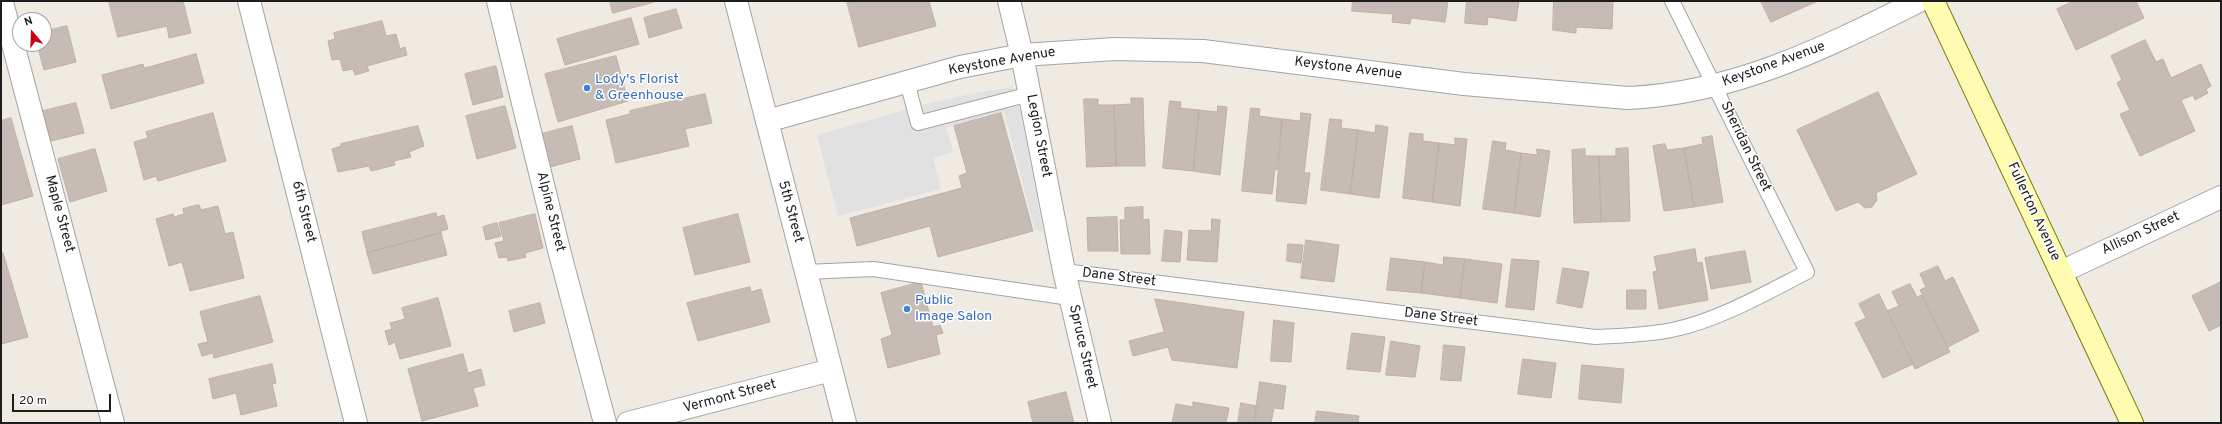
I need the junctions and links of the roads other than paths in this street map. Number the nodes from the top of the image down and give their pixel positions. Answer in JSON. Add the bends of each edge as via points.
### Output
{"nodes":[{"id":1,"x":250,"y":1,"type":"edge"},
{"id":2,"x":498,"y":1,"type":"edge"},
{"id":3,"x":736,"y":1,"type":"edge"},
{"id":4,"x":1009,"y":1,"type":"edge"},
{"id":5,"x":1672,"y":1,"type":"edge"},
{"id":6,"x":1919,"y":1,"type":"edge"},
{"id":7,"x":1933,"y":1,"type":"edge"},
{"id":8,"x":3,"y":6,"type":"dead end"},
{"id":9,"x":1022,"y":55,"type":"junction"},
{"id":10,"x":907,"y":82,"type":"junction"},
{"id":11,"x":1716,"y":86,"type":"junction"},
{"id":12,"x":1030,"y":94,"type":"junction"},
{"id":13,"x":767,"y":121,"type":"junction"},
{"id":14,"x":2221,"y":197,"type":"edge"},
{"id":15,"x":1064,"y":271,"type":"junction"},
{"id":16,"x":806,"y":272,"type":"junction"},
{"id":17,"x":1807,"y":272,"type":"joint"},
{"id":18,"x":2061,"y":272,"type":"junction"},
{"id":19,"x":1070,"y":298,"type":"junction"},
{"id":20,"x":831,"y":370,"type":"junction"},
{"id":21,"x":113,"y":423,"type":"edge"},
{"id":22,"x":356,"y":423,"type":"edge"},
{"id":23,"x":605,"y":423,"type":"edge"},
{"id":24,"x":628,"y":423,"type":"edge"},
{"id":25,"x":845,"y":423,"type":"edge"},
{"id":26,"x":1100,"y":423,"type":"edge"},
{"id":27,"x":2132,"y":423,"type":"edge"}],
"edges":[{"from":1,"to":22,"type":"street","name":"6th Street"},
{"from":2,"to":23,"type":"street","name":"Alpine Street","via":[[560,254]]},
{"from":3,"to":13,"type":"street","name":"5th Street"},
{"from":4,"to":9,"type":"street","name":"Legion Street"},
{"from":5,"to":11,"type":"lane","name":"Sheridan Street"},
{"from":6,"to":11,"type":"street","name":"Keystone Avenue","via":[[1800,58]]},
{"from":7,"to":18,"type":"main road","name":"Fullerton Avenue"},
{"from":8,"to":21,"type":"street","name":"Maple Street"},
{"from":9,"to":10,"type":"street","name":"Keystone Avenue","via":[[960,67]]},
{"from":9,"to":11,"type":"street","name":"Keystone Avenue","via":[[1116,49],[1203,51],[1464,84],[1628,98]]},
{"from":9,"to":12,"type":"street","name":"Legion Street"},
{"from":10,"to":12,"type":"lane","via":[[918,123]]},
{"from":10,"to":13,"type":"street","name":"Keystone Avenue"},
{"from":11,"to":17,"type":"lane","name":"Sheridan Street"},
{"from":12,"to":15,"type":"street","name":"Legion Street"},
{"from":13,"to":16,"type":"street","name":"5th Street"},
{"from":14,"to":18,"type":"street","name":"Allison Street"},
{"from":15,"to":17,"type":"lane","name":"Dane Street","via":[[1595,337],[1634,336],[1680,328],[1744,304]]},
{"from":15,"to":19,"type":"street","name":"Spruce Street"},
{"from":16,"to":19,"type":"lane","via":[[873,269]]},
{"from":16,"to":20,"type":"street","name":"5th Street"},
{"from":18,"to":27,"type":"main road","name":"Fullerton Avenue"},
{"from":19,"to":26,"type":"street","name":"Spruce Street"},
{"from":20,"to":24,"type":"street","name":"Vermont Street"},
{"from":20,"to":25,"type":"street","name":"5th Street"}]}
